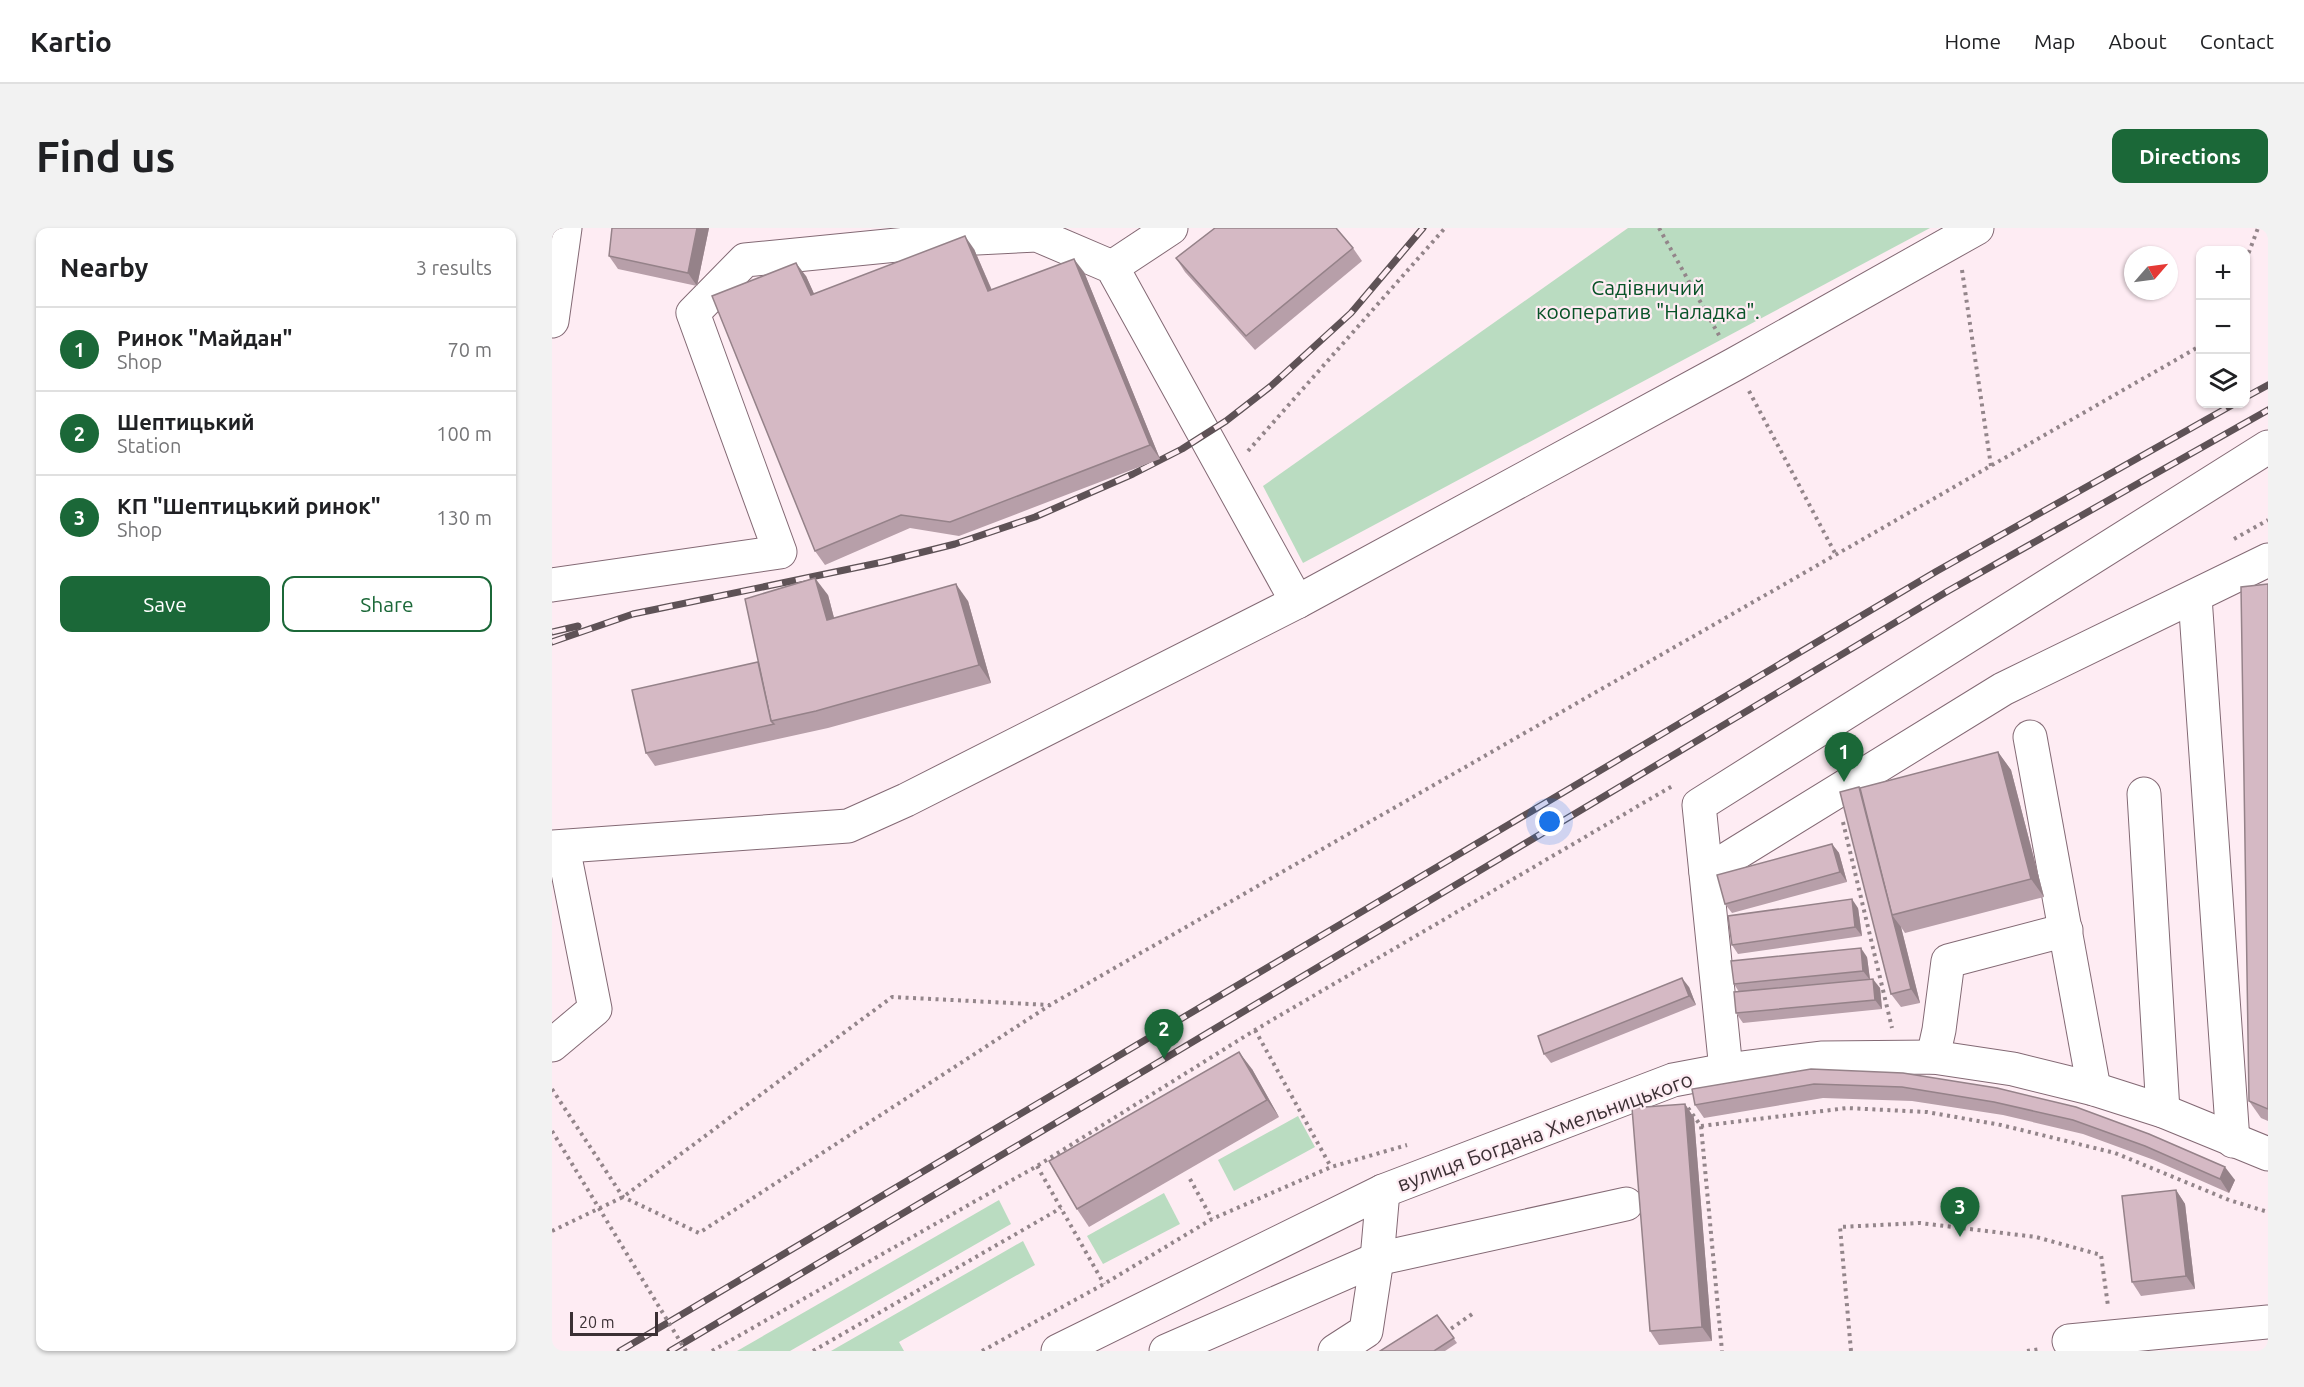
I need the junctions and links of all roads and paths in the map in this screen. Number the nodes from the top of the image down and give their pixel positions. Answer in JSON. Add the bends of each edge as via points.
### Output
{"nodes":[{"id":1,"x":565,"y":228,"type":"edge"},
{"id":2,"x":1171,"y":228,"type":"edge"},
{"id":3,"x":1445,"y":228,"type":"edge"},
{"id":4,"x":1659,"y":228,"type":"edge"},
{"id":5,"x":2258,"y":228,"type":"edge"},
{"id":6,"x":1967,"y":233,"type":"edge"},
{"id":7,"x":2250,"y":249,"type":"edge"},
{"id":8,"x":1112,"y":267,"type":"junction"},
{"id":9,"x":552,"y":321,"type":"edge"},
{"id":10,"x":2196,"y":348,"type":"edge"},
{"id":11,"x":1735,"y":364,"type":"junction"},
{"id":12,"x":2268,"y":447,"type":"edge"},
{"id":13,"x":1991,"y":466,"type":"junction"},
{"id":14,"x":1228,"y":474,"type":"junction"},
{"id":15,"x":1836,"y":555,"type":"junction"},
{"id":16,"x":2268,"y":560,"type":"edge"},
{"id":17,"x":552,"y":585,"type":"edge"},
{"id":18,"x":2195,"y":597,"type":"junction"},
{"id":19,"x":1297,"y":602,"type":"junction"},
{"id":20,"x":2030,"y":737,"type":"dead end"},
{"id":21,"x":1677,"y":783,"type":"dead end"},
{"id":22,"x":2144,"y":794,"type":"dead end"},
{"id":23,"x":1831,"y":796,"type":"junction"},
{"id":24,"x":558,"y":847,"type":"edge"},
{"id":25,"x":1706,"y":872,"type":"junction"},
{"id":26,"x":2066,"y":930,"type":"junction"},
{"id":27,"x":1050,"y":1005,"type":"junction"},
{"id":28,"x":1255,"y":1030,"type":"junction"},
{"id":29,"x":1892,"y":1032,"type":"dead end"},
{"id":30,"x":552,"y":1045,"type":"edge"},
{"id":31,"x":1933,"y":1057,"type":"junction"},
{"id":32,"x":1726,"y":1070,"type":"junction"},
{"id":33,"x":552,"y":1089,"type":"edge"},
{"id":34,"x":2094,"y":1089,"type":"junction"},
{"id":35,"x":1683,"y":1101,"type":"dead end"},
{"id":36,"x":2163,"y":1111,"type":"junction"},
{"id":37,"x":1701,"y":1126,"type":"junction"},
{"id":38,"x":552,"y":1131,"type":"edge"},
{"id":39,"x":2234,"y":1141,"type":"junction"},
{"id":40,"x":2268,"y":1154,"type":"edge"},
{"id":41,"x":1037,"y":1166,"type":"junction"},
{"id":42,"x":1331,"y":1167,"type":"dead end"},
{"id":43,"x":1190,"y":1179,"type":"dead end"},
{"id":44,"x":1383,"y":1191,"type":"junction"},
{"id":45,"x":623,"y":1197,"type":"junction"},
{"id":46,"x":1626,"y":1204,"type":"dead end"},
{"id":47,"x":1060,"y":1208,"type":"junction"},
{"id":48,"x":2268,"y":1212,"type":"edge"},
{"id":49,"x":1212,"y":1219,"type":"dead end"},
{"id":50,"x":552,"y":1231,"type":"edge"},
{"id":51,"x":1377,"y":1259,"type":"junction"},
{"id":52,"x":1104,"y":1284,"type":"dead end"},
{"id":53,"x":1475,"y":1312,"type":"dead end"},
{"id":54,"x":2268,"y":1322,"type":"edge"},
{"id":55,"x":1440,"y":1335,"type":"edge"},
{"id":56,"x":2112,"y":1337,"type":"junction"},
{"id":57,"x":2218,"y":1340,"type":"edge"},
{"id":58,"x":2069,"y":1341,"type":"dead end"},
{"id":59,"x":686,"y":1351,"type":"edge"},
{"id":60,"x":712,"y":1351,"type":"edge"},
{"id":61,"x":813,"y":1351,"type":"edge"},
{"id":62,"x":1058,"y":1351,"type":"edge"},
{"id":63,"x":1166,"y":1351,"type":"edge"},
{"id":64,"x":1335,"y":1351,"type":"edge"},
{"id":65,"x":1722,"y":1351,"type":"edge"},
{"id":66,"x":1851,"y":1351,"type":"edge"}],
"edges":[{"from":1,"to":9,"type":"street"},
{"from":2,"to":8,"type":"street"},
{"from":3,"to":14,"type":"path"},
{"from":4,"to":11,"type":"path"},
{"from":5,"to":7,"type":"path"},
{"from":6,"to":11,"type":"street"},
{"from":6,"to":13,"type":"path"},
{"from":8,"to":14,"type":"street"},
{"from":8,"to":17,"type":"street","via":[[1037,235],[745,260],[693,313],[780,552]]},
{"from":10,"to":13,"type":"path"},
{"from":11,"to":15,"type":"path"},
{"from":11,"to":19,"type":"street"},
{"from":12,"to":25,"type":"street","via":[[1699,805]]},
{"from":13,"to":15,"type":"path"},
{"from":14,"to":19,"type":"street"},
{"from":15,"to":27,"type":"path"},
{"from":16,"to":18,"type":"street"},
{"from":18,"to":23,"type":"street","via":[[2003,689]]},
{"from":18,"to":39,"type":"street"},
{"from":19,"to":24,"type":"street","via":[[917,795],[848,826]]},
{"from":20,"to":26,"type":"street"},
{"from":21,"to":28,"type":"path"},
{"from":22,"to":36,"type":"street"},
{"from":23,"to":25,"type":"street"},
{"from":23,"to":29,"type":"path","via":[[1846,828]]},
{"from":24,"to":30,"type":"street","via":[[595,1010]]},
{"from":25,"to":32,"type":"street"},
{"from":26,"to":31,"type":"street","via":[[1948,961]]},
{"from":26,"to":34,"type":"street"},
{"from":27,"to":45,"type":"path","via":[[892,997]]},
{"from":27,"to":45,"type":"path","via":[[699,1233]]},
{"from":28,"to":41,"type":"path"},
{"from":28,"to":42,"type":"path"},
{"from":31,"to":32,"type":"street","name":"вулиця Богдана Хмельницького","via":[[1821,1058]]},
{"from":31,"to":34,"type":"street","name":"вулиця Богдана Хмельницького","via":[[2013,1069]]},
{"from":32,"to":44,"type":"street","name":"вулиця Богдана Хмельницького","via":[[1673,1080]]},
{"from":33,"to":45,"type":"path"},
{"from":34,"to":36,"type":"street","name":"вулиця Богдана Хмельницького"},
{"from":35,"to":37,"type":"path"},
{"from":36,"to":39,"type":"street","name":"вулиця Богдана Хмельницького"},
{"from":37,"to":48,"type":"path","via":[[1847,1108],[1927,1112],[2001,1125],[2115,1153]]},
{"from":37,"to":65,"type":"path"},
{"from":38,"to":59,"type":"path","bridge":true},
{"from":39,"to":40,"type":"street","name":"вулиця Богдана Хмельницького"},
{"from":41,"to":47,"type":"path"},
{"from":41,"to":60,"type":"path"},
{"from":43,"to":49,"type":"path"},
{"from":44,"to":51,"type":"street"},
{"from":44,"to":62,"type":"street","name":"вулиця Богдана Хмельницького"},
{"from":45,"to":50,"type":"path"},
{"from":46,"to":51,"type":"street"},
{"from":47,"to":52,"type":"path"},
{"from":47,"to":61,"type":"path"},
{"from":51,"to":63,"type":"street"},
{"from":51,"to":64,"type":"street","via":[[1366,1331]]},
{"from":53,"to":55,"type":"path"},
{"from":54,"to":57,"type":"street"},
{"from":56,"to":57,"type":"street"},
{"from":56,"to":58,"type":"street"},
{"from":56,"to":66,"type":"path","via":[[2101,1255],[2036,1237],[1920,1223],[1840,1227]]}]}
